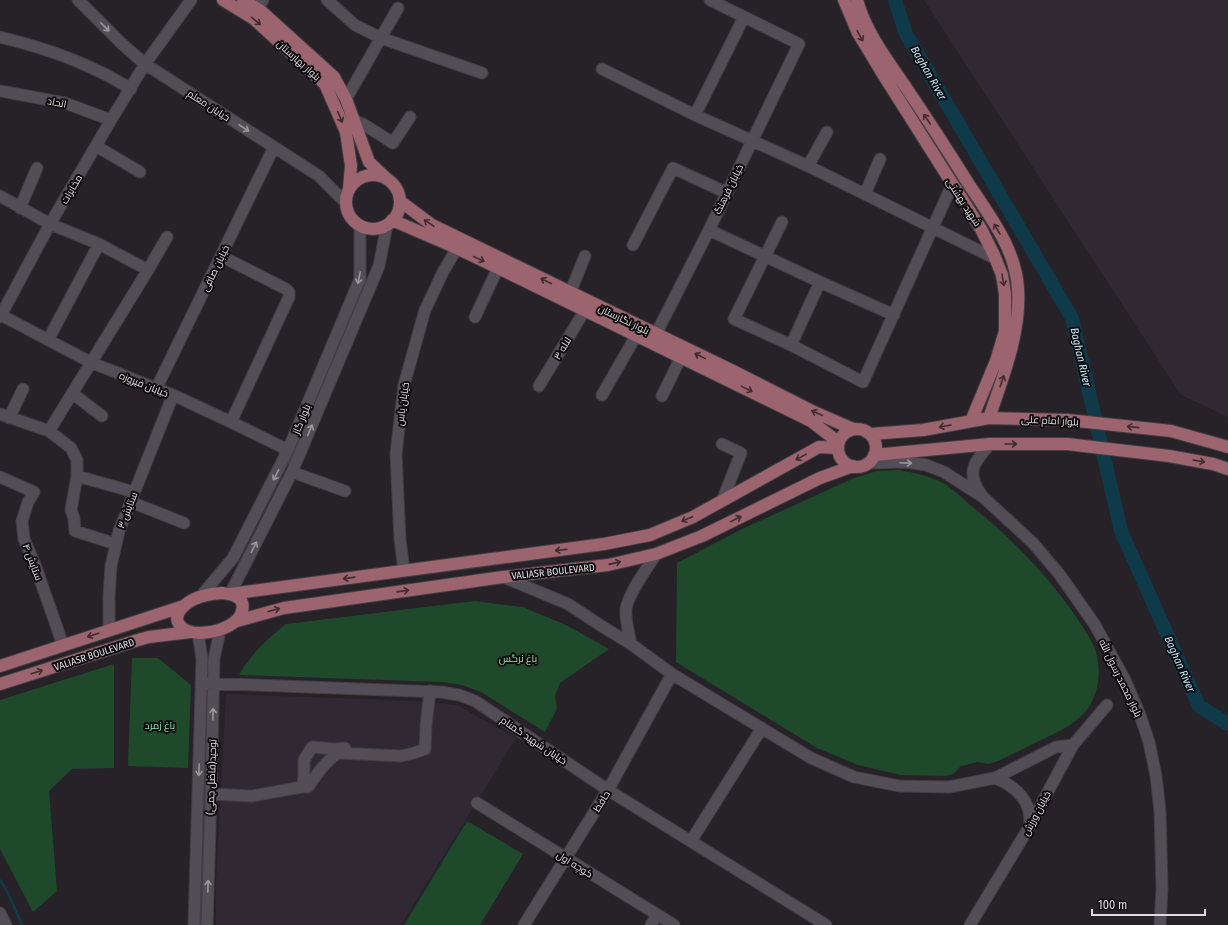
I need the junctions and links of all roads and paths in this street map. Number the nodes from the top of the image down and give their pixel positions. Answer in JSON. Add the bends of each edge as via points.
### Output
{"nodes":[{"id":1,"x":78,"y":0,"type":"edge"},
{"id":2,"x":191,"y":0,"type":"edge"},
{"id":3,"x":223,"y":0,"type":"edge"},
{"id":4,"x":243,"y":0,"type":"edge"},
{"id":5,"x":328,"y":0,"type":"edge"},
{"id":6,"x":710,"y":0,"type":"edge"},
{"id":7,"x":844,"y":0,"type":"edge"},
{"id":8,"x":857,"y":0,"type":"edge"},
{"id":9,"x":259,"y":4,"type":"edge"},
{"id":10,"x":398,"y":8,"type":"dead end"},
{"id":11,"x":744,"y":17,"type":"junction"},
{"id":12,"x":0,"y":37,"type":"edge"},
{"id":13,"x":381,"y":38,"type":"junction"},
{"id":14,"x":145,"y":64,"type":"junction"},
{"id":15,"x":602,"y":69,"type":"dead end"},
{"id":16,"x":482,"y":73,"type":"dead end"},
{"id":17,"x":131,"y":89,"type":"junction"},
{"id":18,"x":0,"y":91,"type":"edge"},
{"id":19,"x":346,"y":100,"type":"junction"},
{"id":20,"x":695,"y":115,"type":"junction"},
{"id":21,"x":410,"y":117,"type":"dead end"},
{"id":22,"x":111,"y":120,"type":"junction"},
{"id":23,"x":353,"y":120,"type":"junction"},
{"id":24,"x":827,"y":132,"type":"dead end"},
{"id":25,"x":940,"y":139,"type":"junction"},
{"id":26,"x":752,"y":140,"type":"junction"},
{"id":27,"x":96,"y":146,"type":"junction"},
{"id":28,"x":274,"y":147,"type":"junction"},
{"id":29,"x":928,"y":147,"type":"junction"},
{"id":30,"x":880,"y":159,"type":"dead end"},
{"id":31,"x":369,"y":162,"type":"junction"},
{"id":32,"x":351,"y":166,"type":"junction"},
{"id":33,"x":808,"y":166,"type":"junction"},
{"id":34,"x":37,"y":168,"type":"dead end"},
{"id":35,"x":140,"y":172,"type":"dead end"},
{"id":36,"x":386,"y":178,"type":"junction"},
{"id":37,"x":952,"y":185,"type":"junction"},
{"id":38,"x":349,"y":189,"type":"junction"},
{"id":39,"x":727,"y":193,"type":"junction"},
{"id":40,"x":865,"y":194,"type":"junction"},
{"id":41,"x":0,"y":196,"type":"edge"},
{"id":42,"x":400,"y":201,"type":"junction"},
{"id":43,"x":346,"y":203,"type":"junction"},
{"id":44,"x":20,"y":208,"type":"junction"},
{"id":45,"x":782,"y":222,"type":"dead end"},
{"id":46,"x":390,"y":223,"type":"junction"},
{"id":47,"x":50,"y":224,"type":"junction"},
{"id":48,"x":360,"y":226,"type":"junction"},
{"id":49,"x":932,"y":227,"type":"junction"},
{"id":50,"x":709,"y":230,"type":"junction"},
{"id":51,"x":167,"y":237,"type":"dead end"},
{"id":52,"x":99,"y":244,"type":"junction"},
{"id":53,"x":633,"y":245,"type":"dead end"},
{"id":54,"x":457,"y":248,"type":"junction"},
{"id":55,"x":221,"y":256,"type":"junction"},
{"id":56,"x":585,"y":256,"type":"dead end"},
{"id":57,"x":765,"y":256,"type":"junction"},
{"id":58,"x":996,"y":259,"type":"junction"},
{"id":59,"x":361,"y":262,"type":"junction"},
{"id":60,"x":379,"y":266,"type":"junction"},
{"id":61,"x":498,"y":268,"type":"junction"},
{"id":62,"x":148,"y":270,"type":"junction"},
{"id":63,"x":820,"y":282,"type":"junction"},
{"id":64,"x":570,"y":292,"type":"junction"},
{"id":65,"x":585,"y":310,"type":"junction"},
{"id":66,"x":894,"y":315,"type":"junction"},
{"id":67,"x":0,"y":316,"type":"edge"},
{"id":68,"x":475,"y":317,"type":"dead end"},
{"id":69,"x":656,"y":334,"type":"junction"},
{"id":70,"x":636,"y":336,"type":"junction"},
{"id":71,"x":48,"y":340,"type":"junction"},
{"id":72,"x":791,"y":345,"type":"junction"},
{"id":73,"x":682,"y":358,"type":"junction"},
{"id":74,"x":90,"y":362,"type":"junction"},
{"id":75,"x":539,"y":386,"type":"dead end"},
{"id":76,"x":23,"y":389,"type":"dead end"},
{"id":77,"x":156,"y":389,"type":"junction"},
{"id":78,"x":72,"y":393,"type":"junction"},
{"id":79,"x":172,"y":395,"type":"junction"},
{"id":80,"x":602,"y":395,"type":"dead end"},
{"id":81,"x":662,"y":396,"type":"dead end"},
{"id":82,"x":4,"y":416,"type":"edge"},
{"id":83,"x":102,"y":416,"type":"dead end"},
{"id":84,"x":989,"y":418,"type":"junction"},
{"id":85,"x":971,"y":421,"type":"junction"},
{"id":86,"x":231,"y":422,"type":"junction"},
{"id":87,"x":853,"y":429,"type":"junction"},
{"id":88,"x":50,"y":431,"type":"junction"},
{"id":89,"x":871,"y":434,"type":"junction"},
{"id":90,"x":722,"y":444,"type":"dead end"},
{"id":91,"x":990,"y":444,"type":"junction"},
{"id":92,"x":838,"y":445,"type":"junction"},
{"id":93,"x":1228,"y":447,"type":"edge"},
{"id":94,"x":288,"y":450,"type":"junction"},
{"id":95,"x":871,"y":459,"type":"junction"},
{"id":96,"x":853,"y":466,"type":"junction"},
{"id":97,"x":1228,"y":469,"type":"edge"},
{"id":98,"x":292,"y":472,"type":"junction"},
{"id":99,"x":77,"y":476,"type":"junction"},
{"id":100,"x":0,"y":477,"type":"edge"},
{"id":101,"x":345,"y":491,"type":"dead end"},
{"id":102,"x":133,"y":497,"type":"junction"},
{"id":103,"x":983,"y":497,"type":"junction"},
{"id":104,"x":722,"y":500,"type":"junction"},
{"id":105,"x":184,"y":523,"type":"dead end"},
{"id":106,"x":116,"y":544,"type":"junction"},
{"id":107,"x":656,"y":554,"type":"junction"},
{"id":108,"x":226,"y":567,"type":"junction"},
{"id":109,"x":404,"y":570,"type":"junction"},
{"id":110,"x":240,"y":572,"type":"junction"},
{"id":111,"x":503,"y":576,"type":"junction"},
{"id":112,"x":230,"y":594,"type":"junction"},
{"id":113,"x":201,"y":596,"type":"junction"},
{"id":114,"x":184,"y":606,"type":"junction"},
{"id":115,"x":142,"y":619,"type":"junction"},
{"id":116,"x":237,"y":621,"type":"junction"},
{"id":117,"x":109,"y":630,"type":"junction"},
{"id":118,"x":220,"y":630,"type":"junction"},
{"id":119,"x":194,"y":633,"type":"junction"},
{"id":120,"x":149,"y":637,"type":"junction"},
{"id":121,"x":631,"y":644,"type":"junction"},
{"id":122,"x":63,"y":645,"type":"junction"},
{"id":123,"x":0,"y":666,"type":"edge"},
{"id":124,"x":672,"y":674,"type":"junction"},
{"id":125,"x":201,"y":683,"type":"junction"},
{"id":126,"x":0,"y":684,"type":"edge"},
{"id":127,"x":214,"y":684,"type":"junction"},
{"id":128,"x":427,"y":691,"type":"junction"},
{"id":129,"x":1107,"y":705,"type":"dead end"},
{"id":130,"x":762,"y":728,"type":"junction"},
{"id":131,"x":1072,"y":745,"type":"junction"},
{"id":132,"x":996,"y":778,"type":"junction"},
{"id":133,"x":305,"y":787,"type":"junction"},
{"id":134,"x":608,"y":790,"type":"junction"},
{"id":135,"x":212,"y":794,"type":"junction"},
{"id":136,"x":477,"y":803,"type":"dead end"},
{"id":137,"x":1028,"y":830,"type":"junction"},
{"id":138,"x":197,"y":834,"type":"junction"},
{"id":139,"x":209,"y":835,"type":"junction"},
{"id":140,"x":691,"y":841,"type":"junction"},
{"id":141,"x":566,"y":858,"type":"junction"},
{"id":142,"x":657,"y":915,"type":"junction"},
{"id":143,"x":194,"y":925,"type":"edge"},
{"id":144,"x":207,"y":925,"type":"edge"},
{"id":145,"x":524,"y":925,"type":"edge"},
{"id":146,"x":651,"y":925,"type":"edge"},
{"id":147,"x":674,"y":925,"type":"edge"},
{"id":148,"x":826,"y":925,"type":"edge"},
{"id":149,"x":970,"y":925,"type":"edge"},
{"id":150,"x":1160,"y":925,"type":"edge"}],
"edges":[{"from":1,"to":14,"type":"street","name":"خیابان معلم","one_way":true},
{"from":2,"to":14,"type":"street","name":"مخابرات"},
{"from":3,"to":32,"type":"main road","name":"بلوار بهارستان","one_way":true,"via":[[254,20],[326,84],[346,132]]},
{"from":4,"to":9,"type":"main road","name":"بلوار بهارستان"},
{"from":5,"to":13,"type":"street","via":[[355,25]]},
{"from":6,"to":11,"type":"street"},
{"from":7,"to":29,"type":"main road","name":"شهید بهشتی","one_way":true,"via":[[858,33]]},
{"from":25,"to":8,"type":"main road","name":"شهید بهشتی","one_way":true,"via":[[870,33]]},
{"from":9,"to":19,"type":"main road","name":"بلوار بهارستان","via":[[334,77]]},
{"from":10,"to":13,"type":"street"},
{"from":11,"to":20,"type":"street"},
{"from":11,"to":26,"type":"street","name":"خیابان فرهنگ","via":[[799,44]]},
{"from":12,"to":17,"type":"street","via":[[22,42],[96,69]]},
{"from":13,"to":16,"type":"street"},
{"from":13,"to":19,"type":"street"},
{"from":14,"to":17,"type":"street","name":"مخابرات"},
{"from":14,"to":28,"type":"street","name":"خیابان معلم","one_way":true},
{"from":15,"to":20,"type":"street"},
{"from":17,"to":22,"type":"street","name":"مخابرات"},
{"from":18,"to":22,"type":"street","name":"اتحاد","via":[[65,103]]},
{"from":19,"to":23,"type":"main road","name":"بلوار بهارستان"},
{"from":20,"to":26,"type":"street"},
{"from":21,"to":23,"type":"street","via":[[393,143],[364,124]]},
{"from":22,"to":27,"type":"street","name":"مخابرات"},
{"from":23,"to":31,"type":"main road","name":"بلوار بهارستان"},
{"from":24,"to":33,"type":"street"},
{"from":25,"to":29,"type":"main road"},
{"from":84,"to":25,"type":"main road","name":"شهید بهشتی","one_way":true,"via":[[1014,337],[1018,288],[1006,245]]},
{"from":26,"to":33,"type":"street"},
{"from":26,"to":39,"type":"street","name":"خیابان فرهنگ"},
{"from":27,"to":35,"type":"street"},
{"from":27,"to":47,"type":"street","name":"مخابرات"},
{"from":28,"to":43,"type":"street","name":"خیابان معلم","via":[[319,176]]},
{"from":28,"to":55,"type":"street","name":"خیابان صافی"},
{"from":29,"to":37,"type":"main road","name":"شهید بهشتی"},
{"from":30,"to":40,"type":"street"},
{"from":31,"to":32,"type":"main road","via":[[363,169]]},
{"from":31,"to":36,"type":"main road","name":"بلوار بهارستان"},
{"from":32,"to":38,"type":"main road","name":"بلوار بهارستان"},
{"from":33,"to":40,"type":"street"},
{"from":34,"to":44,"type":"street"},
{"from":36,"to":38,"type":"main road","via":[[365,176],[353,183]]},
{"from":36,"to":42,"type":"main road","via":[[396,188]]},
{"from":37,"to":49,"type":"street"},
{"from":37,"to":58,"type":"main road","name":"شهید بهشتی","via":[[981,229]]},
{"from":38,"to":43,"type":"main road"},
{"from":39,"to":50,"type":"street","name":"خیابان فرهنگ"},
{"from":39,"to":53,"type":"street","via":[[672,168]]},
{"from":40,"to":49,"type":"street"},
{"from":41,"to":44,"type":"street"},
{"from":42,"to":46,"type":"main road","via":[[397,215]]},
{"from":64,"to":42,"type":"main road","name":"بلوار نگارستان","one_way":true,"via":[[432,226]]},
{"from":43,"to":48,"type":"main road","via":[[350,216]]},
{"from":44,"to":47,"type":"street"},
{"from":45,"to":57,"type":"street"},
{"from":46,"to":48,"type":"main road","via":[[374,229]]},
{"from":46,"to":54,"type":"main road","name":"بلوار نگارستان"},
{"from":46,"to":60,"type":"street","name":"بلوار گاز"},
{"from":47,"to":52,"type":"street"},
{"from":47,"to":67,"type":"street","name":"مخابرات"},
{"from":48,"to":59,"type":"street","name":"بلوار گاز"},
{"from":49,"to":58,"type":"street"},
{"from":49,"to":66,"type":"street"},
{"from":50,"to":57,"type":"street"},
{"from":50,"to":69,"type":"street","name":"خیابان فرهنگ"},
{"from":51,"to":62,"type":"street"},
{"from":52,"to":62,"type":"street"},
{"from":52,"to":71,"type":"street"},
{"from":54,"to":61,"type":"main road","name":"بلوار نگارستان","one_way":true},
{"from":54,"to":109,"type":"street","name":"خیابان یاس","via":[[425,310],[404,385],[396,454]]},
{"from":55,"to":77,"type":"street","name":"خیابان صافی"},
{"from":55,"to":86,"type":"street","via":[[289,292],[289,297]]},
{"from":56,"to":64,"type":"street"},
{"from":57,"to":63,"type":"street"},
{"from":57,"to":72,"type":"street","via":[[734,319]]},
{"from":58,"to":85,"type":"main road","name":"شهید بهشتی","one_way":true,"via":[[1005,294],[1005,331],[996,361]]},
{"from":59,"to":60,"type":"street","via":[[371,259]]},
{"from":59,"to":94,"type":"street","name":"بلوار گاز","one_way":true,"via":[[360,279]]},
{"from":98,"to":60,"type":"street","name":"بلوار گاز","one_way":true},
{"from":61,"to":65,"type":"main road","name":"بلوار نگارستان"},
{"from":61,"to":68,"type":"street"},
{"from":62,"to":74,"type":"street"},
{"from":63,"to":66,"type":"street"},
{"from":63,"to":72,"type":"street"},
{"from":64,"to":69,"type":"main road","name":"بلوار نگارستان"},
{"from":65,"to":70,"type":"main road","name":"بلوار نگارستان"},
{"from":65,"to":75,"type":"street","name":"لاله ۳"},
{"from":66,"to":72,"type":"street","via":[[863,382]]},
{"from":67,"to":71,"type":"street","name":"خیابان فیروزه"},
{"from":87,"to":69,"type":"main road","name":"بلوار نگارستان","one_way":true},
{"from":70,"to":73,"type":"main road","name":"بلوار نگارستان"},
{"from":70,"to":80,"type":"street"},
{"from":71,"to":74,"type":"street","name":"خیابان فیروزه"},
{"from":73,"to":81,"type":"street"},
{"from":73,"to":92,"type":"main road","name":"بلوار نگارستان","one_way":true,"via":[[811,421]]},
{"from":74,"to":77,"type":"street","name":"خیابان فیروزه"},
{"from":74,"to":78,"type":"street"},
{"from":76,"to":82,"type":"street"},
{"from":77,"to":79,"type":"street","name":"خیابان فیروزه"},
{"from":78,"to":83,"type":"street"},
{"from":78,"to":88,"type":"street"},
{"from":79,"to":86,"type":"street","name":"خیابان فیروزه"},
{"from":79,"to":102,"type":"street","name":"ستایش ۳"},
{"from":82,"to":88,"type":"street"},
{"from":84,"to":85,"type":"main road","name":"بلوار امام علی"},
{"from":93,"to":84,"type":"main road","name":"بلوار امام علی","one_way":true,"via":[[1172,431],[1068,420]]},
{"from":85,"to":89,"type":"main road","name":"بلوار امام علی","one_way":true,"via":[[923,430]]},
{"from":86,"to":94,"type":"street","name":"خیابان فیروزه"},
{"from":87,"to":89,"type":"main road","via":[[859,428]]},
{"from":87,"to":92,"type":"main road","via":[[842,435]]},
{"from":88,"to":99,"type":"street","via":[[71,448],[77,460]]},
{"from":89,"to":95,"type":"main road","via":[[876,444]]},
{"from":90,"to":104,"type":"street","via":[[741,453]]},
{"from":91,"to":95,"type":"main road"},
{"from":91,"to":97,"type":"main road","one_way":true,"via":[[1067,444],[1169,456]]},
{"from":91,"to":103,"type":"street","via":[[976,460],[973,470],[974,484]]},
{"from":92,"to":96,"type":"main road","via":[[838,453],[844,462]]},
{"from":92,"to":104,"type":"main road","name":"VALIASR BOULEVARD","one_way":true,"via":[[819,447]]},
{"from":94,"to":108,"type":"street","name":"بلوار گاز","one_way":true},
{"from":95,"to":96,"type":"main road","via":[[863,466]]},
{"from":95,"to":103,"type":"street","one_way":true,"via":[[926,465],[944,472]]},
{"from":107,"to":96,"type":"main road","name":"VALIASR BOULEVARD","one_way":true,"via":[[702,536],[820,478]]},
{"from":98,"to":101,"type":"street"},
{"from":110,"to":98,"type":"street","name":"بلوار گاز","one_way":true},
{"from":99,"to":102,"type":"street"},
{"from":99,"to":106,"type":"street","via":[[71,510],[75,531]]},
{"from":100,"to":122,"type":"street","name":"ستایش ۴","via":[[34,492],[22,521],[24,539]]},
{"from":102,"to":105,"type":"street"},
{"from":102,"to":106,"type":"street","name":"ستایش ۳"},
{"from":103,"to":150,"type":"street","name":"بلوار محمد رسول الله","via":[[1033,543],[1078,599],[1125,680],[1140,715],[1149,742],[1160,811]]},
{"from":104,"to":109,"type":"main road","name":"VALIASR BOULEVARD","one_way":true,"via":[[693,517],[650,535],[604,544]]},
{"from":106,"to":117,"type":"street","name":"ستایش ۳","via":[[111,566]]},
{"from":111,"to":107,"type":"main road","name":"VALIASR BOULEVARD","one_way":true,"via":[[608,565]]},
{"from":107,"to":121,"type":"street","via":[[626,607]]},
{"from":108,"to":110,"type":"street","via":[[229,575],[235,576]]},
{"from":108,"to":113,"type":"street","name":"بلوار گاز"},
{"from":109,"to":112,"type":"main road","name":"VALIASR BOULEVARD","one_way":true},
{"from":110,"to":112,"type":"street","name":"بلوار گاز"},
{"from":116,"to":111,"type":"main road","name":"VALIASR BOULEVARD","one_way":true,"via":[[284,608]]},
{"from":111,"to":121,"type":"street","via":[[568,604]]},
{"from":112,"to":113,"type":"main road"},
{"from":112,"to":116,"type":"main road","via":[[238,598],[242,605],[242,614]]},
{"from":113,"to":114,"type":"main road"},
{"from":114,"to":115,"type":"main road","name":"VALIASR BOULEVARD"},
{"from":114,"to":119,"type":"main road","via":[[178,613],[178,621],[182,629]]},
{"from":115,"to":117,"type":"main road","name":"VALIASR BOULEVARD"},
{"from":115,"to":120,"type":"main road","via":[[151,621],[154,626],[153,634]]},
{"from":116,"to":118,"type":"main road"},
{"from":117,"to":122,"type":"main road","name":"VALIASR BOULEVARD","one_way":true},
{"from":118,"to":119,"type":"main road"},
{"from":118,"to":127,"type":"street","name":"توحید(فاضل جمی)","via":[[214,659]]},
{"from":119,"to":120,"type":"main road","name":"VALIASR BOULEVARD"},
{"from":119,"to":125,"type":"street","name":"توحید(فاضل جمی)","via":[[202,659]]},
{"from":126,"to":120,"type":"main road","name":"VALIASR BOULEVARD","one_way":true},
{"from":121,"to":124,"type":"street"},
{"from":122,"to":123,"type":"main road","name":"VALIASR BOULEVARD"},
{"from":124,"to":130,"type":"street"},
{"from":124,"to":134,"type":"street","name":"حافظ"},
{"from":125,"to":127,"type":"street","name":"خیابان شهید گمنام"},
{"from":125,"to":138,"type":"street","name":"توحید(فاضل جمی)","one_way":true},
{"from":127,"to":128,"type":"street","name":"خیابان شهید گمنام"},
{"from":135,"to":127,"type":"street","name":"توحید(فاضل جمی)","one_way":true},
{"from":128,"to":133,"type":"street","via":[[425,749],[401,756],[338,753]]},
{"from":128,"to":133,"type":"street","via":[[419,746],[409,750],[312,747],[304,760]]},
{"from":128,"to":134,"type":"street","name":"خیابان شهید گمنام","via":[[459,695],[475,702]]},
{"from":129,"to":131,"type":"street","name":"خیابان ورزش"},
{"from":130,"to":132,"type":"street","via":[[812,758],[854,777],[899,786],[949,787]]},
{"from":130,"to":140,"type":"street"},
{"from":131,"to":132,"type":"street","via":[[1056,747]]},
{"from":131,"to":137,"type":"street","name":"خیابان ورزش"},
{"from":132,"to":137,"type":"street","via":[[1013,787],[1025,802],[1029,811]]},
{"from":133,"to":135,"type":"street","via":[[252,796]]},
{"from":134,"to":140,"type":"street","name":"خیابان شهید گمنام"},
{"from":134,"to":141,"type":"street","name":"حافظ"},
{"from":135,"to":139,"type":"street","name":"توحید(فاضل جمی)"},
{"from":136,"to":141,"type":"street","name":"کوچه اول"},
{"from":137,"to":149,"type":"street","name":"خیابان ورزش"},
{"from":138,"to":139,"type":"street"},
{"from":138,"to":143,"type":"street","name":"توحید(فاضل جمی)"},
{"from":144,"to":139,"type":"street","name":"توحید(فاضل جمی)","one_way":true},
{"from":140,"to":148,"type":"street","name":"خیابان شهید گمنام"},
{"from":141,"to":142,"type":"street","name":"کوچه اول"},
{"from":141,"to":145,"type":"street","name":"حافظ"},
{"from":142,"to":146,"type":"street"},
{"from":142,"to":147,"type":"street","name":"کوچه اول"}]}
